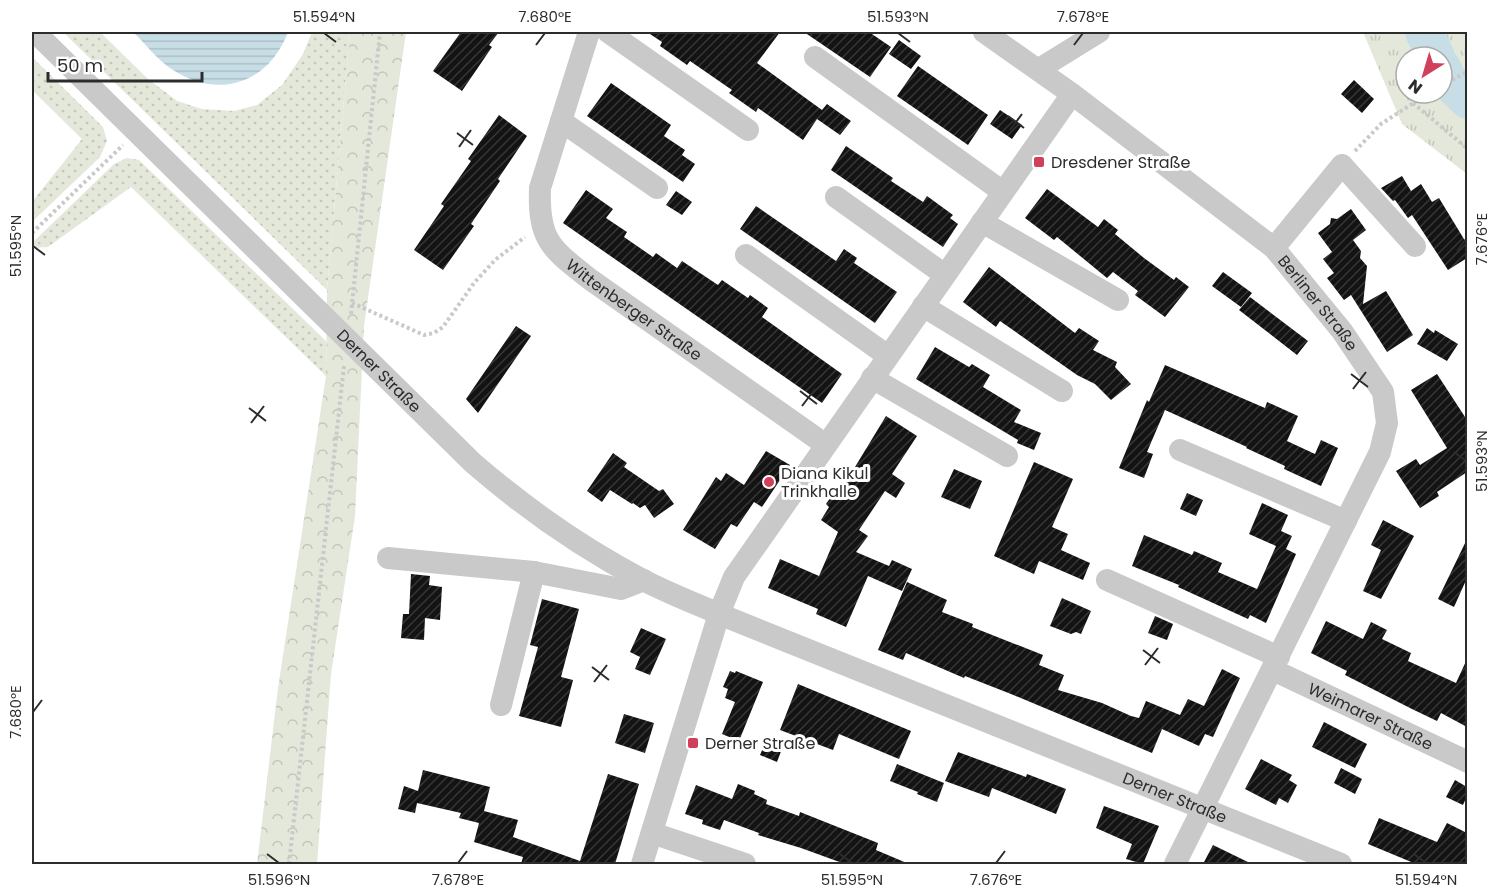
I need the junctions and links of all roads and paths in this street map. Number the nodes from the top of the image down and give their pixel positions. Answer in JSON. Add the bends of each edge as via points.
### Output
{"nodes":[{"id":1,"x":35,"y":32,"type":"edge"},
{"id":2,"x":380,"y":32,"type":"edge"},
{"id":3,"x":590,"y":32,"type":"edge"},
{"id":4,"x":608,"y":32,"type":"edge"},
{"id":5,"x":984,"y":32,"type":"edge"},
{"id":6,"x":1099,"y":32,"type":"edge"},
{"id":7,"x":815,"y":57,"type":"dead end"},
{"id":8,"x":1039,"y":69,"type":"junction"},
{"id":9,"x":1467,"y":71,"type":"edge"},
{"id":10,"x":1454,"y":79,"type":"edge"},
{"id":11,"x":1072,"y":94,"type":"junction"},
{"id":12,"x":1410,"y":105,"type":"edge"},
{"id":13,"x":1415,"y":105,"type":"edge"},
{"id":14,"x":561,"y":121,"type":"junction"},
{"id":15,"x":748,"y":130,"type":"dead end"},
{"id":16,"x":136,"y":132,"type":"junction"},
{"id":17,"x":1467,"y":149,"type":"edge"},
{"id":18,"x":1341,"y":165,"type":"junction"},
{"id":19,"x":657,"y":188,"type":"dead end"},
{"id":20,"x":1004,"y":192,"type":"junction"},
{"id":21,"x":836,"y":197,"type":"dead end"},
{"id":22,"x":982,"y":222,"type":"junction"},
{"id":23,"x":542,"y":224,"type":"junction"},
{"id":24,"x":32,"y":232,"type":"edge"},
{"id":25,"x":1415,"y":246,"type":"dead end"},
{"id":26,"x":1274,"y":248,"type":"junction"},
{"id":27,"x":746,"y":255,"type":"dead end"},
{"id":28,"x":945,"y":274,"type":"junction"},
{"id":29,"x":1118,"y":300,"type":"dead end"},
{"id":30,"x":923,"y":306,"type":"junction"},
{"id":31,"x":888,"y":356,"type":"junction"},
{"id":32,"x":345,"y":364,"type":"dead end"},
{"id":33,"x":872,"y":378,"type":"junction"},
{"id":34,"x":1062,"y":391,"type":"dead end"},
{"id":35,"x":826,"y":445,"type":"junction"},
{"id":36,"x":1180,"y":450,"type":"dead end"},
{"id":37,"x":1007,"y":456,"type":"dead end"},
{"id":38,"x":1346,"y":521,"type":"junction"},
{"id":39,"x":388,"y":558,"type":"dead end"},
{"id":40,"x":534,"y":572,"type":"junction"},
{"id":41,"x":644,"y":580,"type":"junction"},
{"id":42,"x":1107,"y":580,"type":"dead end"},
{"id":43,"x":719,"y":614,"type":"junction"},
{"id":44,"x":1276,"y":663,"type":"junction"},
{"id":45,"x":501,"y":705,"type":"dead end"},
{"id":46,"x":1467,"y":762,"type":"edge"},
{"id":47,"x":1203,"y":809,"type":"junction"},
{"id":48,"x":652,"y":833,"type":"junction"},
{"id":49,"x":289,"y":864,"type":"edge"},
{"id":50,"x":642,"y":864,"type":"edge"},
{"id":51,"x":745,"y":864,"type":"edge"},
{"id":52,"x":1175,"y":864,"type":"edge"},
{"id":53,"x":1341,"y":864,"type":"edge"}],
"edges":[{"from":1,"to":16,"type":"street","name":"Derner Straße"},
{"from":2,"to":23,"type":"path","via":[[352,303],[424,334],[434,333],[495,260]]},
{"from":3,"to":14,"type":"street","name":"Wittenberger Straße"},
{"from":4,"to":15,"type":"street"},
{"from":5,"to":8,"type":"street"},
{"from":6,"to":8,"type":"street"},
{"from":7,"to":20,"type":"street"},
{"from":8,"to":11,"type":"street"},
{"from":9,"to":10,"type":"path"},
{"from":11,"to":20,"type":"street"},
{"from":11,"to":26,"type":"street","name":"Berliner Straße"},
{"from":12,"to":18,"type":"path","via":[[1381,124]]},
{"from":13,"to":17,"type":"path"},
{"from":14,"to":19,"type":"street"},
{"from":14,"to":23,"type":"street","name":"Wittenberger Straße","via":[[540,188]]},
{"from":16,"to":24,"type":"path"},
{"from":16,"to":41,"type":"street","name":"Derner Straße","via":[[508,494]]},
{"from":18,"to":25,"type":"street"},
{"from":18,"to":26,"type":"street","name":"Berliner Straße"},
{"from":20,"to":22,"type":"street"},
{"from":21,"to":28,"type":"street"},
{"from":22,"to":28,"type":"street"},
{"from":22,"to":29,"type":"street"},
{"from":23,"to":35,"type":"street","name":"Wittenberger Straße","via":[[557,254]]},
{"from":26,"to":38,"type":"street","name":"Berliner Straße","via":[[1342,330],[1383,392],[1387,423],[1380,452]]},
{"from":27,"to":31,"type":"street"},
{"from":28,"to":30,"type":"street"},
{"from":30,"to":31,"type":"street"},
{"from":30,"to":34,"type":"street"},
{"from":31,"to":33,"type":"street"},
{"from":32,"to":49,"type":"path"},
{"from":33,"to":35,"type":"street"},
{"from":33,"to":37,"type":"street"},
{"from":35,"to":43,"type":"street","via":[[734,577]]},
{"from":36,"to":38,"type":"street"},
{"from":38,"to":44,"type":"street","name":"Berliner Straße"},
{"from":39,"to":40,"type":"street"},
{"from":40,"to":41,"type":"street","via":[[621,589]]},
{"from":40,"to":45,"type":"street"},
{"from":41,"to":43,"type":"street","name":"Derner Straße"},
{"from":42,"to":44,"type":"street"},
{"from":43,"to":47,"type":"street","name":"Derner Straße"},
{"from":43,"to":48,"type":"street"},
{"from":44,"to":46,"type":"street","name":"Weimarer Straße"},
{"from":44,"to":47,"type":"street","name":"Berliner Straße"},
{"from":47,"to":52,"type":"street","name":"Berliner Straße"},
{"from":47,"to":53,"type":"street","name":"Derner Straße"},
{"from":48,"to":50,"type":"street"},
{"from":48,"to":51,"type":"street"}]}
